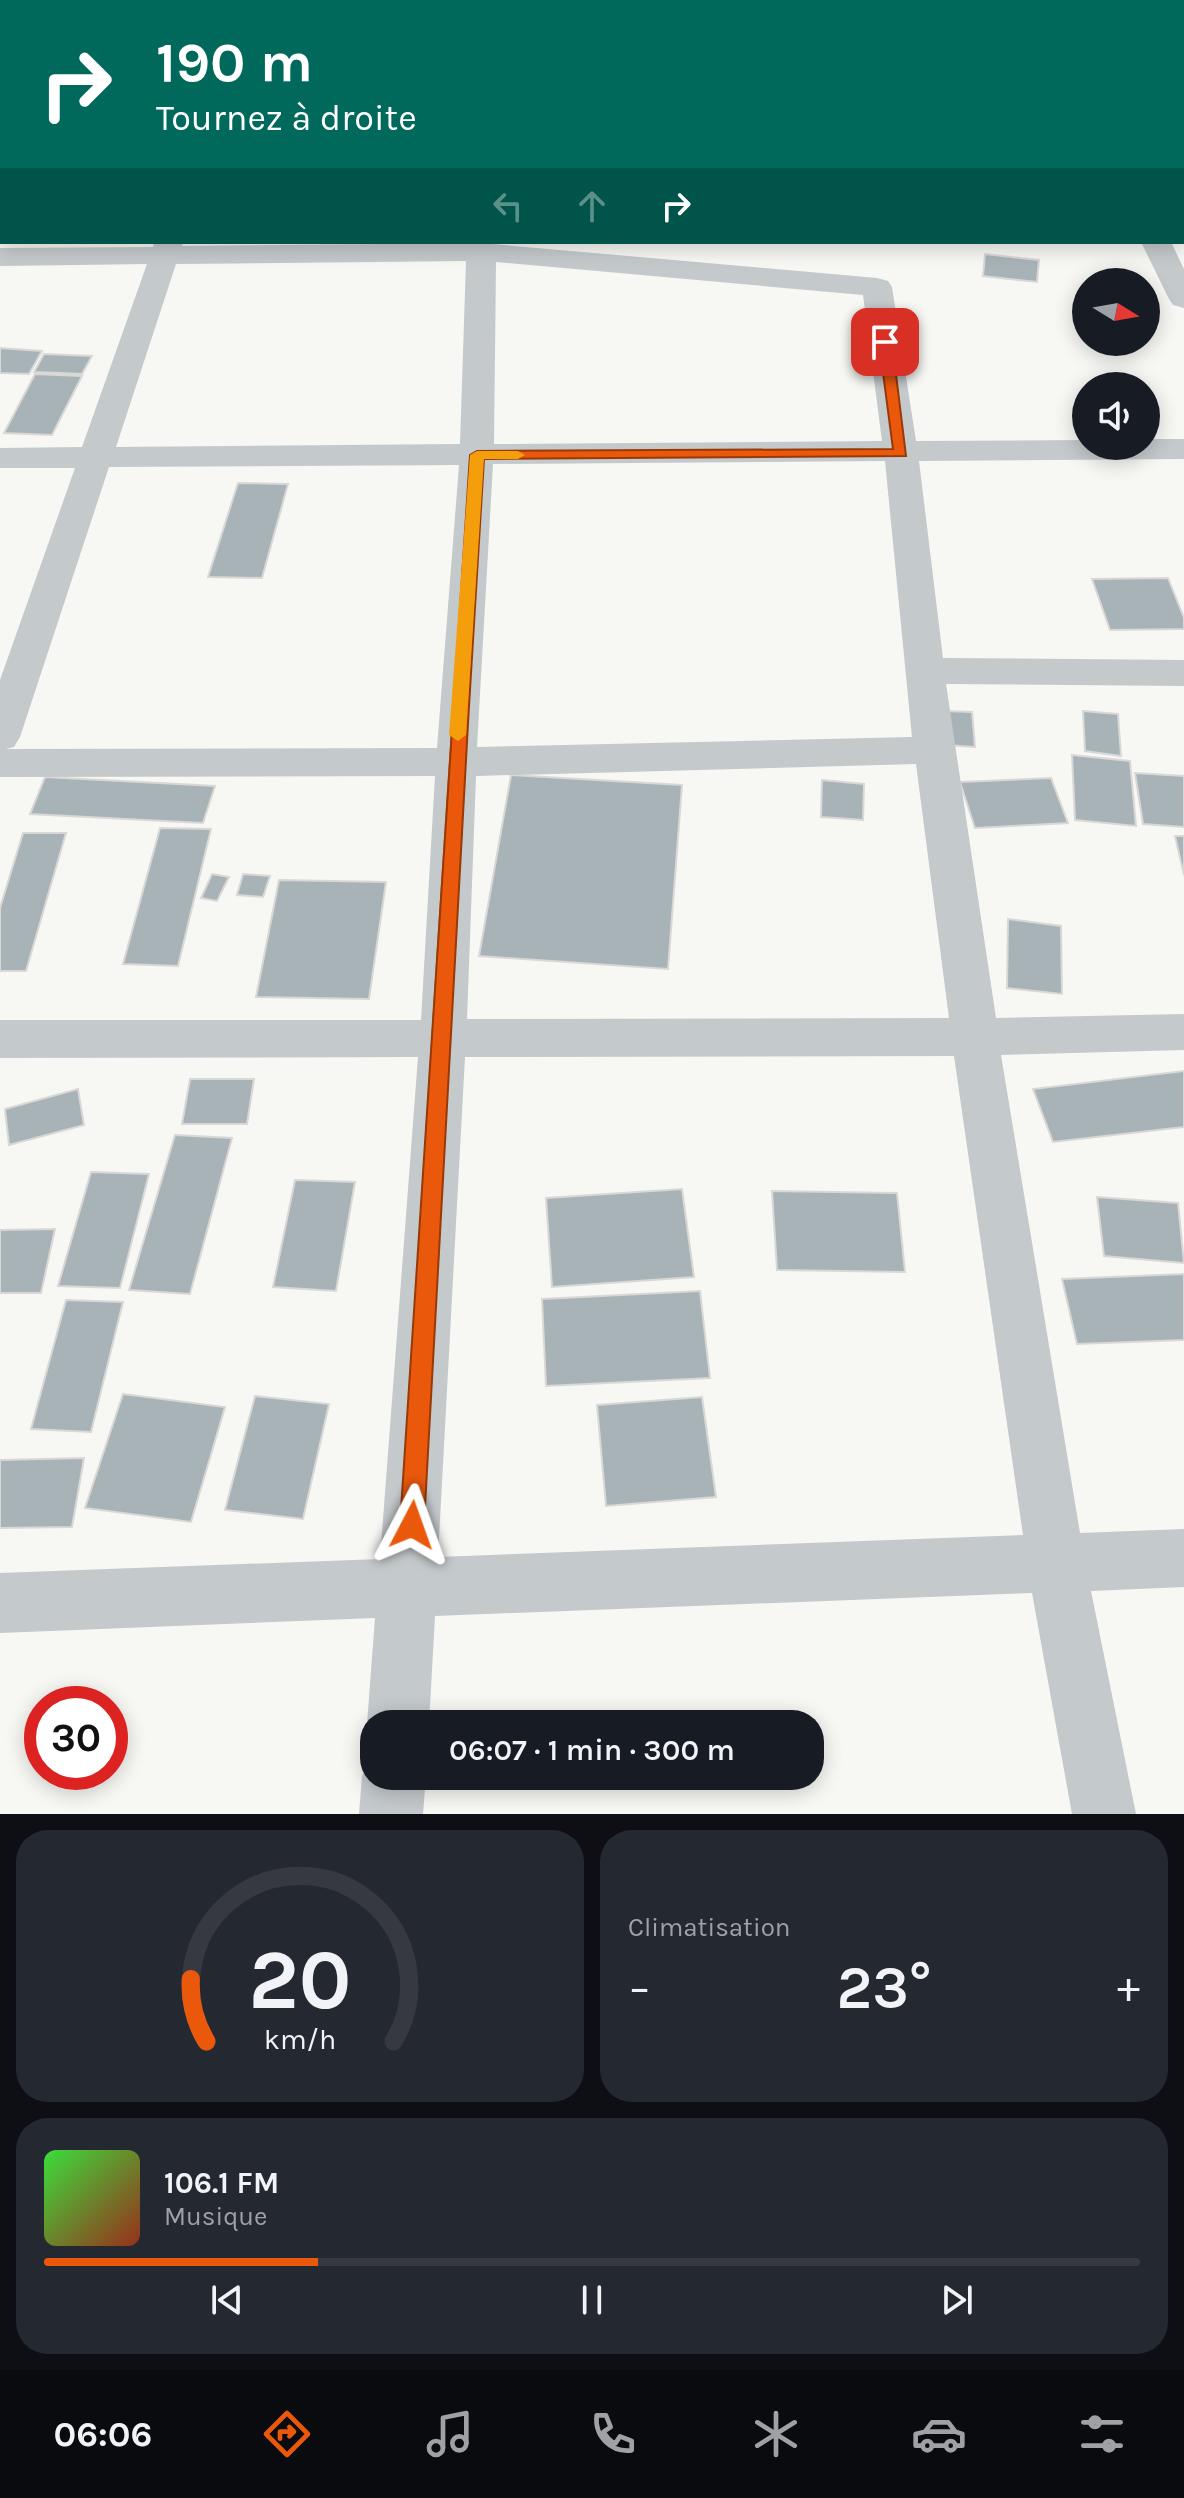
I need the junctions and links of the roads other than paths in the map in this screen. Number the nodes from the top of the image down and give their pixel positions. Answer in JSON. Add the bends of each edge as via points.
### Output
{"nodes":[{"id":1,"x":762,"y":0,"type":"edge"},
{"id":2,"x":778,"y":0,"type":"edge"},
{"id":3,"x":1157,"y":244,"type":"edge"},
{"id":4,"x":167,"y":249,"type":"edge"},
{"id":5,"x":481,"y":252,"type":"junction"},
{"id":6,"x":0,"y":257,"type":"edge"},
{"id":7,"x":1184,"y":299,"type":"edge"},
{"id":8,"x":1184,"y":449,"type":"edge"},
{"id":9,"x":901,"y":453,"type":"junction"},
{"id":10,"x":477,"y":455,"type":"junction"},
{"id":11,"x":0,"y":458,"type":"edge"},
{"id":12,"x":95,"y":458,"type":"junction"},
{"id":13,"x":925,"y":671,"type":"junction"},
{"id":14,"x":1184,"y":673,"type":"edge"},
{"id":15,"x":0,"y":737,"type":"edge"},
{"id":16,"x":934,"y":750,"type":"junction"},
{"id":17,"x":456,"y":762,"type":"junction"},
{"id":18,"x":0,"y":763,"type":"edge"},
{"id":19,"x":1184,"y":1032,"type":"edge"},
{"id":20,"x":975,"y":1037,"type":"junction"},
{"id":21,"x":443,"y":1038,"type":"junction"},
{"id":22,"x":0,"y":1039,"type":"edge"},
{"id":23,"x":1184,"y":1558,"type":"edge"},
{"id":24,"x":1056,"y":1563,"type":"junction"},
{"id":25,"x":408,"y":1585,"type":"junction"},
{"id":26,"x":0,"y":1603,"type":"edge"},
{"id":27,"x":399,"y":1710,"type":"edge"},
{"id":28,"x":393,"y":1790,"type":"edge"},
{"id":29,"x":391,"y":1814,"type":"edge"},
{"id":30,"x":1104,"y":1814,"type":"edge"}],
"edges":[{"from":1,"to":2,"type":"street"},
{"from":3,"to":7,"type":"street"},
{"from":4,"to":5,"type":"street"},
{"from":4,"to":6,"type":"street"},
{"from":4,"to":12,"type":"street"},
{"from":5,"to":9,"type":"street","via":[[877,287]]},
{"from":5,"to":10,"type":"street"},
{"from":8,"to":9,"type":"street"},
{"from":9,"to":10,"type":"street"},
{"from":9,"to":13,"type":"street"},
{"from":10,"to":12,"type":"street"},
{"from":10,"to":17,"type":"street"},
{"from":11,"to":12,"type":"street"},
{"from":12,"to":15,"type":"street"},
{"from":13,"to":14,"type":"street"},
{"from":13,"to":16,"type":"street"},
{"from":16,"to":17,"type":"street"},
{"from":16,"to":20,"type":"street"},
{"from":17,"to":18,"type":"street"},
{"from":17,"to":21,"type":"street"},
{"from":19,"to":20,"type":"street"},
{"from":20,"to":21,"type":"street"},
{"from":20,"to":24,"type":"street"},
{"from":21,"to":22,"type":"street"},
{"from":21,"to":25,"type":"street"},
{"from":23,"to":24,"type":"street"},
{"from":24,"to":25,"type":"street"},
{"from":24,"to":30,"type":"street"},
{"from":25,"to":26,"type":"street"},
{"from":25,"to":27,"type":"street"},
{"from":28,"to":29,"type":"street"}]}
